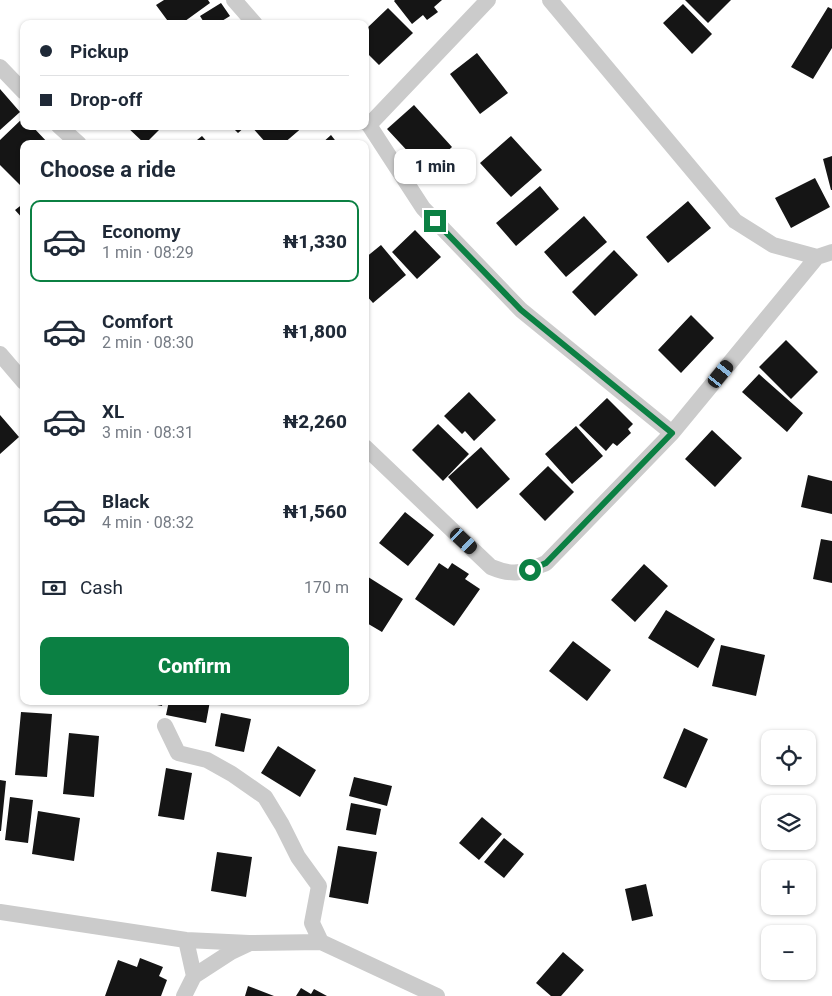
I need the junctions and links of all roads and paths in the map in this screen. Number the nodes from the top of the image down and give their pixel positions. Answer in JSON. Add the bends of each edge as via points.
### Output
{"nodes":[{"id":1,"x":234,"y":0,"type":"edge"},
{"id":2,"x":488,"y":0,"type":"edge"},
{"id":3,"x":550,"y":0,"type":"edge"},
{"id":4,"x":252,"y":20,"type":"edge"},
{"id":5,"x":0,"y":67,"type":"edge"},
{"id":6,"x":20,"y":88,"type":"edge"},
{"id":7,"x":369,"y":121,"type":"edge"},
{"id":8,"x":369,"y":126,"type":"edge"},
{"id":9,"x":63,"y":130,"type":"edge"},
{"id":10,"x":75,"y":140,"type":"edge"},
{"id":11,"x":825,"y":254,"type":"edge"},
{"id":12,"x":0,"y":354,"type":"edge"},
{"id":13,"x":20,"y":377,"type":"edge"},
{"id":14,"x":672,"y":433,"type":"junction"},
{"id":15,"x":369,"y":451,"type":"edge"},
{"id":16,"x":165,"y":726,"type":"dead end"},
{"id":17,"x":0,"y":912,"type":"edge"},
{"id":18,"x":186,"y":940,"type":"junction"},
{"id":19,"x":321,"y":942,"type":"junction"},
{"id":20,"x":249,"y":943,"type":"junction"},
{"id":21,"x":194,"y":976,"type":"junction"},
{"id":22,"x":184,"y":996,"type":"edge"},
{"id":23,"x":438,"y":996,"type":"edge"}],
"edges":[{"from":1,"to":4,"type":"street"},
{"from":2,"to":7,"type":"street"},
{"from":3,"to":11,"type":"street","via":[[735,221],[773,244]]},
{"from":5,"to":6,"type":"street"},
{"from":8,"to":14,"type":"street","via":[[423,208],[521,310]]},
{"from":9,"to":10,"type":"street"},
{"from":11,"to":14,"type":"street"},
{"from":12,"to":13,"type":"street"},
{"from":14,"to":15,"type":"street","via":[[546,563],[515,573],[492,568]]},
{"from":16,"to":19,"type":"street","via":[[178,752],[207,760],[265,797],[298,857],[319,886],[312,923]]},
{"from":17,"to":18,"type":"street"},
{"from":18,"to":20,"type":"street"},
{"from":18,"to":21,"type":"street"},
{"from":19,"to":20,"type":"street"},
{"from":19,"to":23,"type":"street"},
{"from":20,"to":21,"type":"street"},
{"from":21,"to":22,"type":"street"}]}
